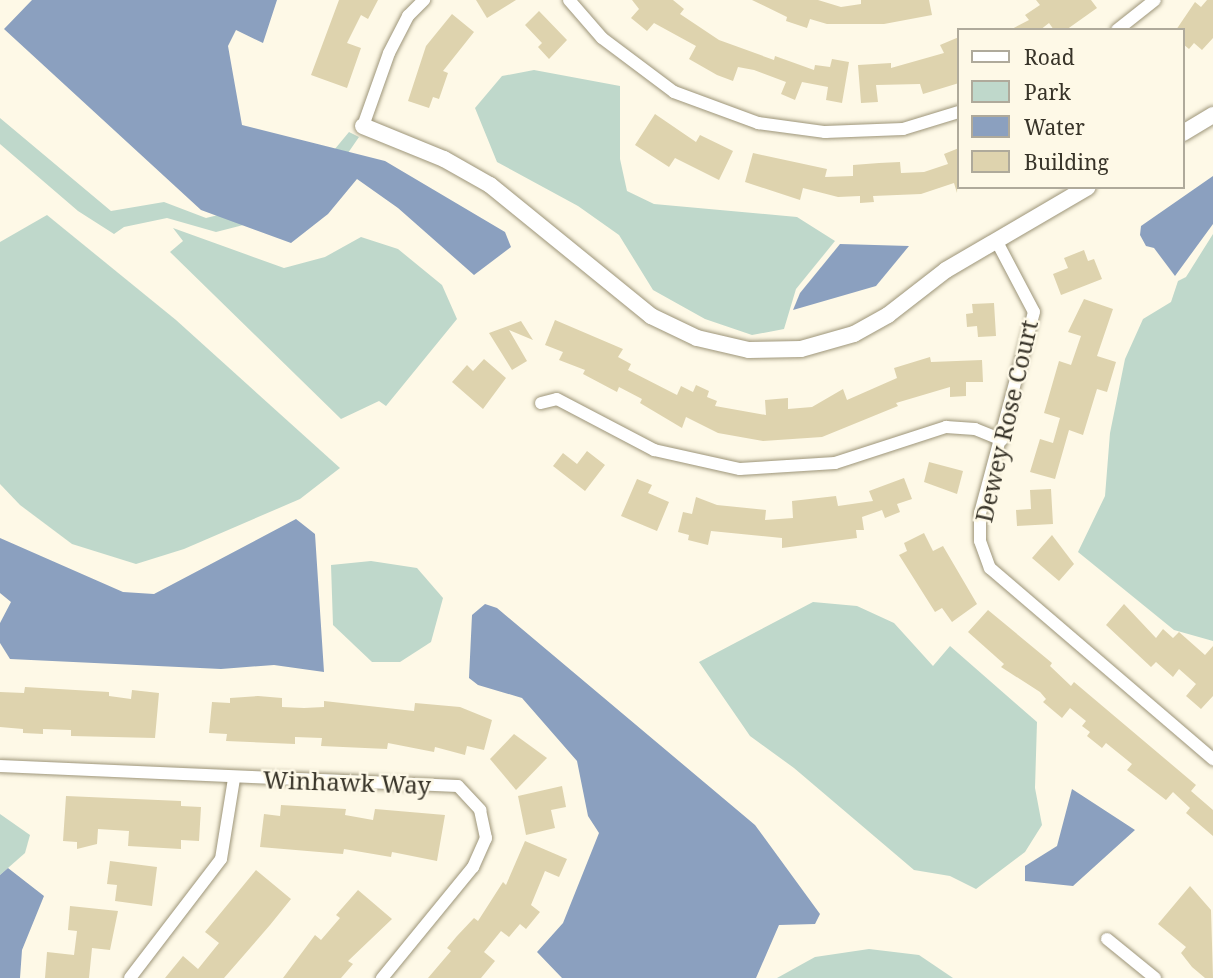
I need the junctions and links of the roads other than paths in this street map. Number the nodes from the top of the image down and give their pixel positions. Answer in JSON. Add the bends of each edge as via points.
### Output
{"nodes":[{"id":1,"x":424,"y":0,"type":"edge"},
{"id":2,"x":569,"y":0,"type":"edge"},
{"id":3,"x":1155,"y":0,"type":"edge"},
{"id":4,"x":1120,"y":28,"type":"edge"},
{"id":5,"x":958,"y":112,"type":"edge"},
{"id":6,"x":1213,"y":115,"type":"edge"},
{"id":7,"x":363,"y":126,"type":"joint"},
{"id":8,"x":1185,"y":132,"type":"edge"},
{"id":9,"x":1085,"y":189,"type":"edge"},
{"id":10,"x":996,"y":240,"type":"junction"},
{"id":11,"x":541,"y":403,"type":"dead end"},
{"id":12,"x":1002,"y":440,"type":"junction"},
{"id":13,"x":1213,"y":759,"type":"edge"},
{"id":14,"x":0,"y":766,"type":"edge"},
{"id":15,"x":234,"y":779,"type":"junction"},
{"id":16,"x":1107,"y":939,"type":"dead end"},
{"id":17,"x":130,"y":978,"type":"edge"},
{"id":18,"x":382,"y":978,"type":"edge"},
{"id":19,"x":1155,"y":978,"type":"edge"}],
"edges":[{"from":1,"to":7,"type":"street","via":[[408,16],[389,53]]},
{"from":2,"to":5,"type":"street","via":[[603,38],[674,92],[758,123],[825,132],[903,129]]},
{"from":3,"to":4,"type":"street"},
{"from":6,"to":8,"type":"street"},
{"from":7,"to":10,"type":"street","via":[[444,159],[490,185],[652,316],[697,338],[749,350],[801,349],[854,334]]},
{"from":9,"to":10,"type":"street"},
{"from":10,"to":12,"type":"street","name":"Dewey Rose Court","via":[[1034,313]]},
{"from":11,"to":12,"type":"street","via":[[557,399],[654,450],[740,469],[835,463],[946,428],[975,429]]},
{"from":12,"to":13,"type":"street","name":"Dewey Rose Court","via":[[980,513],[980,541],[990,568]]},
{"from":14,"to":15,"type":"street","name":"Winhawk Way"},
{"from":15,"to":17,"type":"street","via":[[221,859],[129,973]]},
{"from":15,"to":18,"type":"street","name":"Winhawk Way","via":[[458,786],[480,810],[486,838],[473,867]]},
{"from":16,"to":19,"type":"street"}]}
